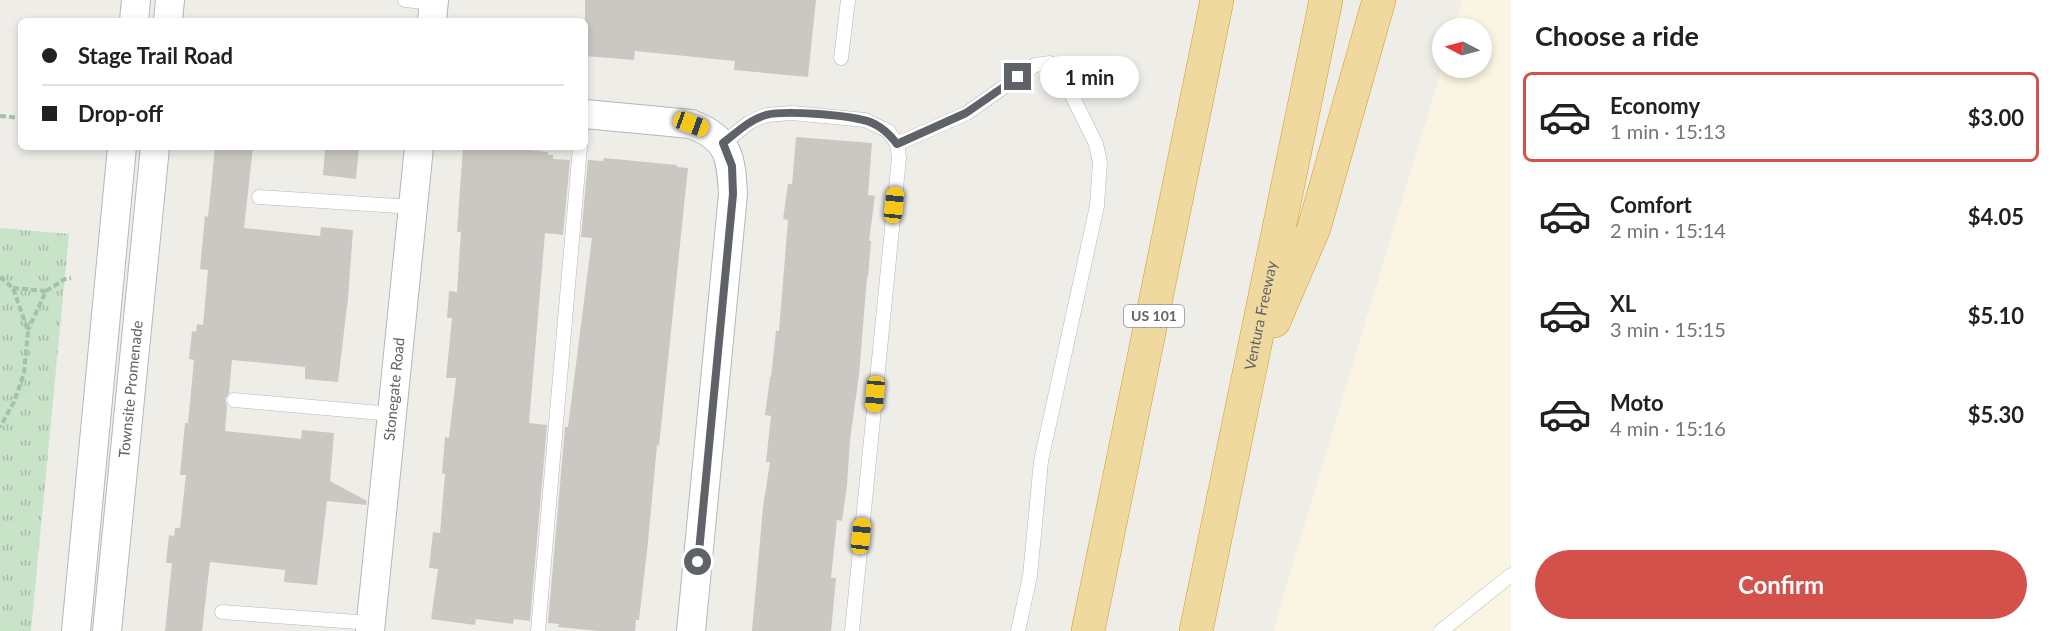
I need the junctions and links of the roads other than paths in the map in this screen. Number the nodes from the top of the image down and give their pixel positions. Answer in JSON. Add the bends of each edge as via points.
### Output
{"nodes":[{"id":1,"x":136,"y":0,"type":"edge"},
{"id":2,"x":170,"y":0,"type":"edge"},
{"id":3,"x":405,"y":0,"type":"edge"},
{"id":4,"x":848,"y":0,"type":"edge"},
{"id":5,"x":1217,"y":0,"type":"edge"},
{"id":6,"x":1326,"y":0,"type":"edge"},
{"id":7,"x":1379,"y":0,"type":"edge"},
{"id":8,"x":433,"y":8,"type":"edge"},
{"id":9,"x":134,"y":18,"type":"edge"},
{"id":10,"x":168,"y":18,"type":"edge"},
{"id":11,"x":841,"y":58,"type":"dead end"},
{"id":12,"x":588,"y":114,"type":"edge"},
{"id":13,"x":723,"y":143,"type":"junction"},
{"id":14,"x":897,"y":144,"type":"junction"},
{"id":15,"x":122,"y":150,"type":"edge"},
{"id":16,"x":155,"y":150,"type":"edge"},
{"id":17,"x":419,"y":150,"type":"edge"},
{"id":18,"x":580,"y":150,"type":"edge"},
{"id":19,"x":258,"y":197,"type":"dead end"},
{"id":20,"x":413,"y":207,"type":"junction"},
{"id":21,"x":1247,"y":383,"type":"junction"},
{"id":22,"x":234,"y":400,"type":"dead end"},
{"id":23,"x":392,"y":414,"type":"junction"},
{"id":24,"x":1511,"y":575,"type":"edge"},
{"id":25,"x":222,"y":612,"type":"dead end"},
{"id":26,"x":371,"y":627,"type":"edge"},
{"id":27,"x":76,"y":631,"type":"edge"},
{"id":28,"x":107,"y":631,"type":"edge"},
{"id":29,"x":538,"y":631,"type":"edge"},
{"id":30,"x":691,"y":631,"type":"edge"},
{"id":31,"x":852,"y":631,"type":"edge"},
{"id":32,"x":1018,"y":631,"type":"edge"},
{"id":33,"x":1088,"y":631,"type":"edge"},
{"id":34,"x":1196,"y":631,"type":"edge"},
{"id":35,"x":1440,"y":631,"type":"edge"}],
"edges":[{"from":1,"to":9,"type":"street"},
{"from":2,"to":10,"type":"street"},
{"from":3,"to":8,"type":"lane"},
{"from":4,"to":11,"type":"lane"},
{"from":5,"to":33,"type":"highway","number":"US 101"},
{"from":6,"to":21,"type":"highway","name":"Ventura Freeway"},
{"from":7,"to":21,"type":"highway","via":[[1314,228]]},
{"from":12,"to":13,"type":"street","via":[[691,124],[707,130]]},
{"from":13,"to":14,"type":"lane","via":[[750,122],[766,115],[792,112],[865,120],[888,131]]},
{"from":13,"to":30,"type":"street","via":[[732,166],[733,194]]},
{"from":14,"to":31,"type":"lane","via":[[899,158]]},
{"from":14,"to":32,"type":"lane","via":[[966,113],[1035,65],[1050,63],[1060,70],[1101,162],[1097,206],[1041,461],[1030,576]]},
{"from":15,"to":27,"type":"street","name":"Townsite Promenade"},
{"from":16,"to":28,"type":"street","name":"Townsite Promenade"},
{"from":17,"to":20,"type":"street","name":"Stonegate Road"},
{"from":18,"to":29,"type":"lane"},
{"from":19,"to":20,"type":"lane"},
{"from":20,"to":23,"type":"street","name":"Stonegate Road"},
{"from":21,"to":34,"type":"highway","name":"Ventura Freeway"},
{"from":22,"to":23,"type":"lane"},
{"from":23,"to":26,"type":"street","name":"Stonegate Road"},
{"from":24,"to":35,"type":"lane"},
{"from":25,"to":26,"type":"lane"}]}
